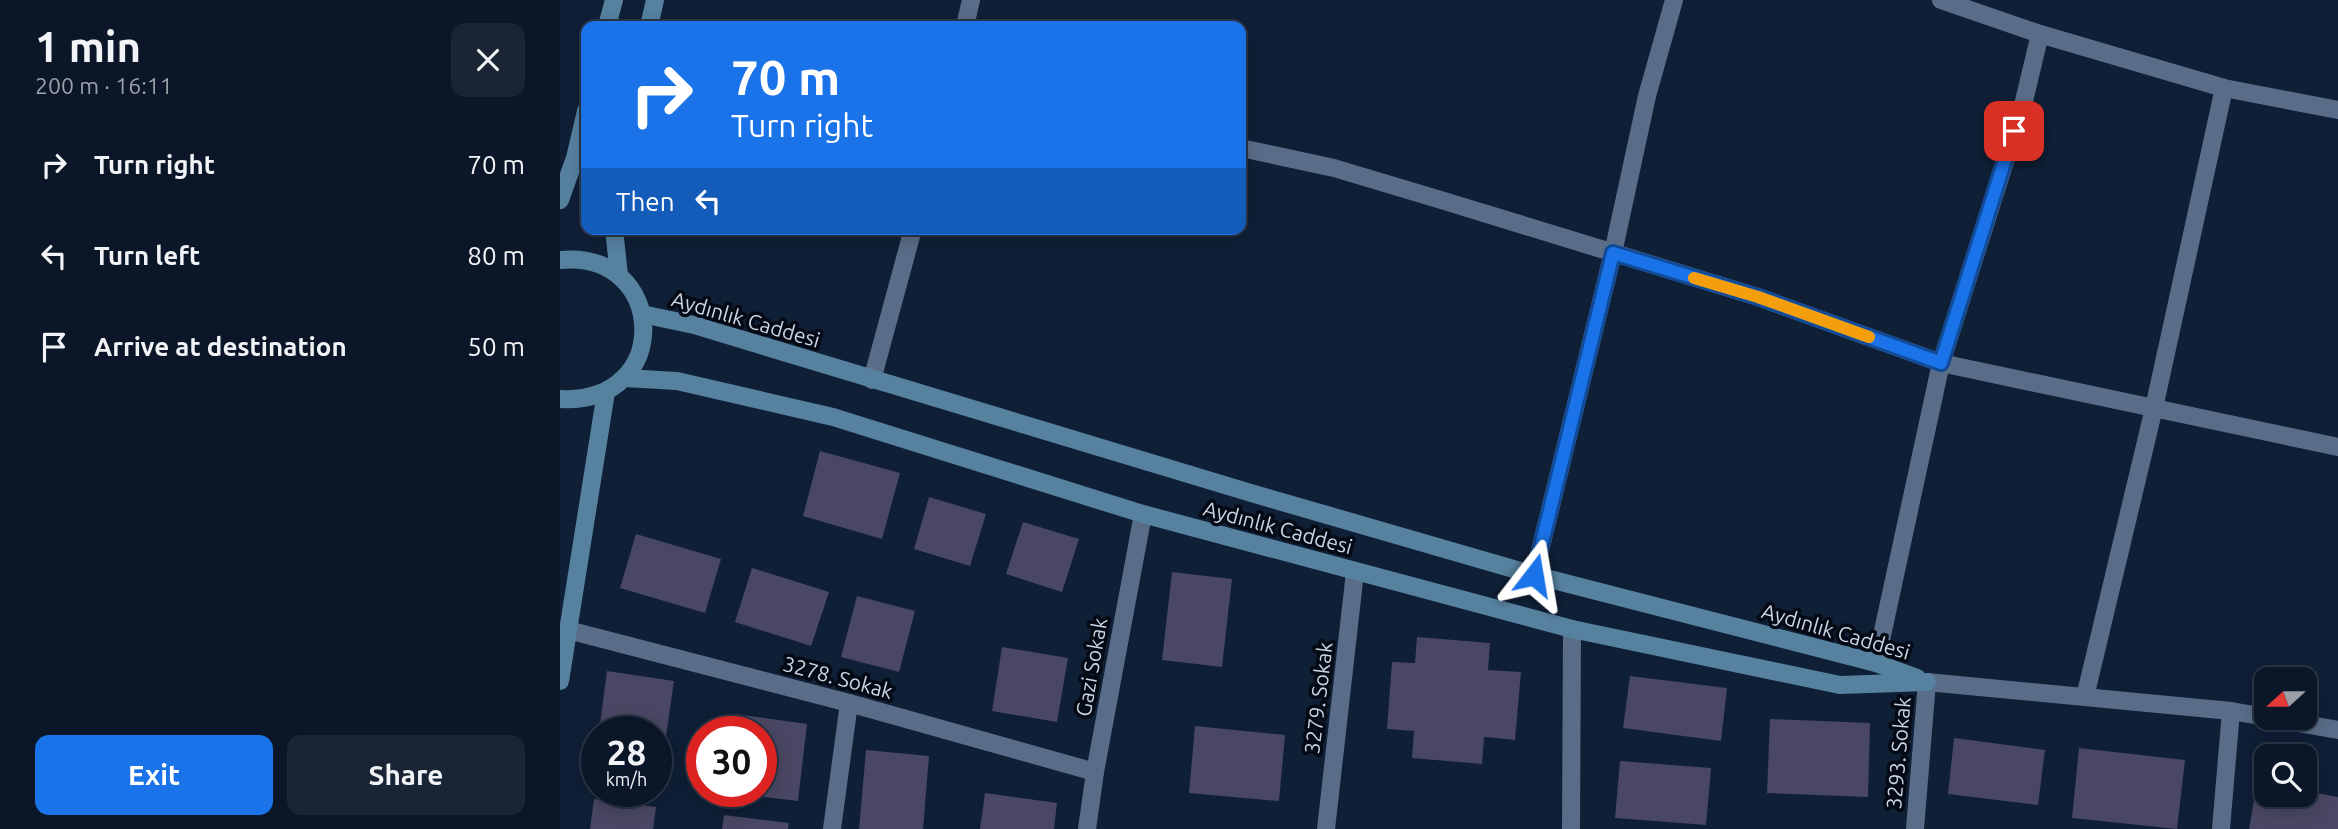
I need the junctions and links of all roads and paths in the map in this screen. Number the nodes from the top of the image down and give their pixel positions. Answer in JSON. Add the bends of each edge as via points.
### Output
{"nodes":[{"id":1,"x":614,"y":0,"type":"edge"},
{"id":2,"x":655,"y":0,"type":"edge"},
{"id":3,"x":971,"y":0,"type":"edge"},
{"id":4,"x":1674,"y":0,"type":"edge"},
{"id":5,"x":1941,"y":0,"type":"edge"},
{"id":6,"x":608,"y":21,"type":"edge"},
{"id":7,"x":650,"y":21,"type":"edge"},
{"id":8,"x":966,"y":21,"type":"edge"},
{"id":9,"x":2040,"y":34,"type":"junction"},
{"id":10,"x":2224,"y":88,"type":"junction"},
{"id":11,"x":2338,"y":110,"type":"edge"},
{"id":12,"x":581,"y":132,"type":"edge"},
{"id":13,"x":1246,"y":149,"type":"edge"},
{"id":14,"x":560,"y":200,"type":"edge"},
{"id":15,"x":615,"y":235,"type":"edge"},
{"id":16,"x":911,"y":235,"type":"edge"},
{"id":17,"x":1613,"y":253,"type":"junction"},
{"id":18,"x":560,"y":260,"type":"edge"},
{"id":19,"x":619,"y":275,"type":"junction"},
{"id":20,"x":642,"y":314,"type":"junction"},
{"id":21,"x":1941,"y":363,"type":"junction"},
{"id":22,"x":625,"y":378,"type":"junction"},
{"id":23,"x":872,"y":380,"type":"junction"},
{"id":24,"x":606,"y":392,"type":"junction"},
{"id":25,"x":560,"y":399,"type":"edge"},
{"id":26,"x":2154,"y":408,"type":"junction"},
{"id":27,"x":2338,"y":447,"type":"edge"},
{"id":28,"x":1143,"y":514,"type":"junction"},
{"id":29,"x":1355,"y":572,"type":"junction"},
{"id":30,"x":1534,"y":575,"type":"junction"},
{"id":31,"x":568,"y":629,"type":"junction"},
{"id":32,"x":1572,"y":629,"type":"junction"},
{"id":33,"x":1876,"y":663,"type":"junction"},
{"id":34,"x":560,"y":681,"type":"edge"},
{"id":35,"x":1927,"y":681,"type":"junction"},
{"id":36,"x":2085,"y":697,"type":"junction"},
{"id":37,"x":849,"y":703,"type":"junction"},
{"id":38,"x":2231,"y":710,"type":"junction"},
{"id":39,"x":2254,"y":714,"type":"edge"},
{"id":40,"x":2317,"y":726,"type":"edge"},
{"id":41,"x":2338,"y":730,"type":"edge"},
{"id":42,"x":1095,"y":772,"type":"junction"},
{"id":43,"x":832,"y":829,"type":"edge"},
{"id":44,"x":1087,"y":829,"type":"edge"},
{"id":45,"x":1326,"y":829,"type":"edge"},
{"id":46,"x":1571,"y":829,"type":"edge"},
{"id":47,"x":1915,"y":829,"type":"edge"},
{"id":48,"x":2221,"y":829,"type":"edge"}],
"edges":[{"from":1,"to":6,"type":"main road"},
{"from":2,"to":7,"type":"main road"},
{"from":3,"to":8,"type":"street"},
{"from":4,"to":17,"type":"street","via":[[1647,96]]},
{"from":5,"to":9,"type":"street"},
{"from":9,"to":10,"type":"street"},
{"from":9,"to":21,"type":"street","via":[[2023,105]]},
{"from":10,"to":11,"type":"street"},
{"from":10,"to":26,"type":"street"},
{"from":12,"to":14,"type":"main road"},
{"from":13,"to":17,"type":"street","via":[[1334,168]]},
{"from":15,"to":19,"type":"main road"},
{"from":16,"to":23,"type":"street"},
{"from":17,"to":21,"type":"street","via":[[1758,297]]},
{"from":17,"to":30,"type":"street"},
{"from":18,"to":19,"type":"main road","via":[[599,263]]},
{"from":19,"to":20,"type":"main road","via":[[634,292]]},
{"from":20,"to":22,"type":"main road","via":[[638,359]]},
{"from":20,"to":23,"type":"main road","name":"Aydınlık Caddesi","via":[[694,325]]},
{"from":21,"to":26,"type":"street"},
{"from":21,"to":33,"type":"street"},
{"from":22,"to":24,"type":"main road"},
{"from":22,"to":28,"type":"main road","name":"Aydınlık Caddesi","via":[[677,381],[833,417]]},
{"from":23,"to":30,"type":"main road","name":"Aydınlık Caddesi"},
{"from":24,"to":25,"type":"main road","via":[[584,399]]},
{"from":24,"to":31,"type":"main road"},
{"from":26,"to":27,"type":"street"},
{"from":26,"to":36,"type":"street"},
{"from":28,"to":29,"type":"main road","name":"Aydınlık Caddesi"},
{"from":28,"to":42,"type":"street","name":"Gazi Sokak"},
{"from":29,"to":32,"type":"main road","name":"Aydınlık Caddesi"},
{"from":29,"to":45,"type":"street","name":"3279. Sokak"},
{"from":30,"to":33,"type":"main road","name":"Aydınlık Caddesi"},
{"from":31,"to":34,"type":"main road"},
{"from":31,"to":37,"type":"street","name":"3278. Sokak"},
{"from":32,"to":35,"type":"main road","name":"Aydınlık Caddesi","via":[[1840,684]]},
{"from":32,"to":46,"type":"street"},
{"from":33,"to":35,"type":"main road","name":"Aydınlık Caddesi"},
{"from":35,"to":36,"type":"street","name":"Aydınlık Caddesi"},
{"from":35,"to":47,"type":"street","name":"3293. Sokak"},
{"from":36,"to":38,"type":"street","name":"Aydınlık Caddesi"},
{"from":37,"to":42,"type":"street","name":"3278. Sokak"},
{"from":37,"to":43,"type":"street"},
{"from":38,"to":39,"type":"street","name":"Aydınlık Caddesi"},
{"from":38,"to":48,"type":"street"},
{"from":40,"to":41,"type":"street","name":"Aydınlık Caddesi"},
{"from":42,"to":44,"type":"street","name":"Gazi Sokak"}]}
